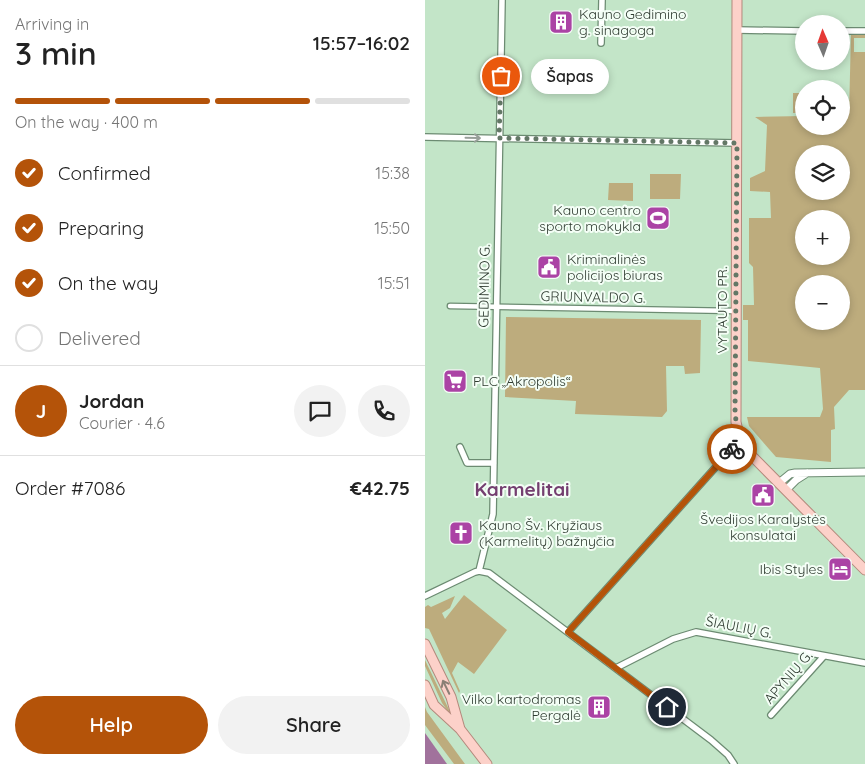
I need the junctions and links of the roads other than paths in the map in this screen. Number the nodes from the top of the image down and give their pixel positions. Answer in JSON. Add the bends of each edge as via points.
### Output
{"nodes":[{"id":1,"x":502,"y":0,"type":"edge"},
{"id":2,"x":602,"y":0,"type":"edge"},
{"id":3,"x":737,"y":0,"type":"edge"},
{"id":4,"x":737,"y":30,"type":"junction"},
{"id":5,"x":795,"y":31,"type":"edge"},
{"id":6,"x":850,"y":31,"type":"edge"},
{"id":7,"x":865,"y":31,"type":"edge"},
{"id":8,"x":601,"y":43,"type":"dead end"},
{"id":9,"x":425,"y":137,"type":"edge"},
{"id":10,"x":499,"y":138,"type":"junction"},
{"id":11,"x":737,"y":143,"type":"junction"},
{"id":12,"x":450,"y":306,"type":"dead end"},
{"id":13,"x":497,"y":307,"type":"junction"},
{"id":14,"x":736,"y":311,"type":"junction"},
{"id":15,"x":740,"y":440,"type":"junction"},
{"id":16,"x":460,"y":447,"type":"dead end"},
{"id":17,"x":494,"y":463,"type":"junction"},
{"id":18,"x":865,"y":472,"type":"edge"},
{"id":19,"x":783,"y":486,"type":"junction"},
{"id":20,"x":865,"y":570,"type":"edge"},
{"id":21,"x":479,"y":571,"type":"junction"},
{"id":22,"x":425,"y":596,"type":"edge"},
{"id":23,"x":568,"y":632,"type":"junction"},
{"id":24,"x":425,"y":644,"type":"edge"},
{"id":25,"x":824,"y":656,"type":"junction"},
{"id":26,"x":865,"y":663,"type":"edge"},
{"id":27,"x":616,"y":668,"type":"junction"},
{"id":28,"x":425,"y":685,"type":"edge"},
{"id":29,"x":771,"y":715,"type":"dead end"},
{"id":30,"x":460,"y":729,"type":"junction"},
{"id":31,"x":487,"y":764,"type":"edge"},
{"id":32,"x":734,"y":764,"type":"edge"}],
"edges":[{"from":1,"to":10,"type":"street","name":"GEDIMINO G."},
{"from":2,"to":8,"type":"street"},
{"from":3,"to":4,"type":"main road","name":"VYTAUTO PR."},
{"from":4,"to":5,"type":"street"},
{"from":4,"to":11,"type":"main road","name":"VYTAUTO PR."},
{"from":6,"to":7,"type":"street"},
{"from":9,"to":10,"type":"street","one_way":true},
{"from":10,"to":11,"type":"street"},
{"from":10,"to":13,"type":"street","name":"GEDIMINO G."},
{"from":11,"to":14,"type":"main road","name":"VYTAUTO PR."},
{"from":12,"to":13,"type":"street","name":"GRIUNVALDO G."},
{"from":13,"to":14,"type":"street","name":"GRIUNVALDO G."},
{"from":13,"to":17,"type":"street","name":"GEDIMINO G."},
{"from":14,"to":15,"type":"main road","name":"VYTAUTO PR.","via":[[735,415]]},
{"from":15,"to":19,"type":"main road","name":"VYTAUTO PR."},
{"from":15,"to":23,"type":"street"},
{"from":16,"to":17,"type":"street","via":[[467,463]]},
{"from":17,"to":21,"type":"street","name":"GEDIMINO G.","via":[[492,523]]},
{"from":18,"to":19,"type":"street","via":[[791,474]]},
{"from":19,"to":20,"type":"main road","name":"VYTAUTO PR."},
{"from":21,"to":22,"type":"street"},
{"from":21,"to":23,"type":"street","via":[[489,573]]},
{"from":23,"to":27,"type":"street"},
{"from":30,"to":24,"type":"main road","one_way":true,"via":[[451,697]]},
{"from":25,"to":26,"type":"street","name":"ŠIAULIŲ G."},
{"from":25,"to":27,"type":"street","name":"ŠIAULIŲ G.","via":[[696,632],[673,639]]},
{"from":25,"to":29,"type":"street","name":"APYNIŲ G."},
{"from":27,"to":32,"type":"street","via":[[711,740]]},
{"from":28,"to":30,"type":"main road","via":[[434,705]]},
{"from":30,"to":31,"type":"main road"}]}
